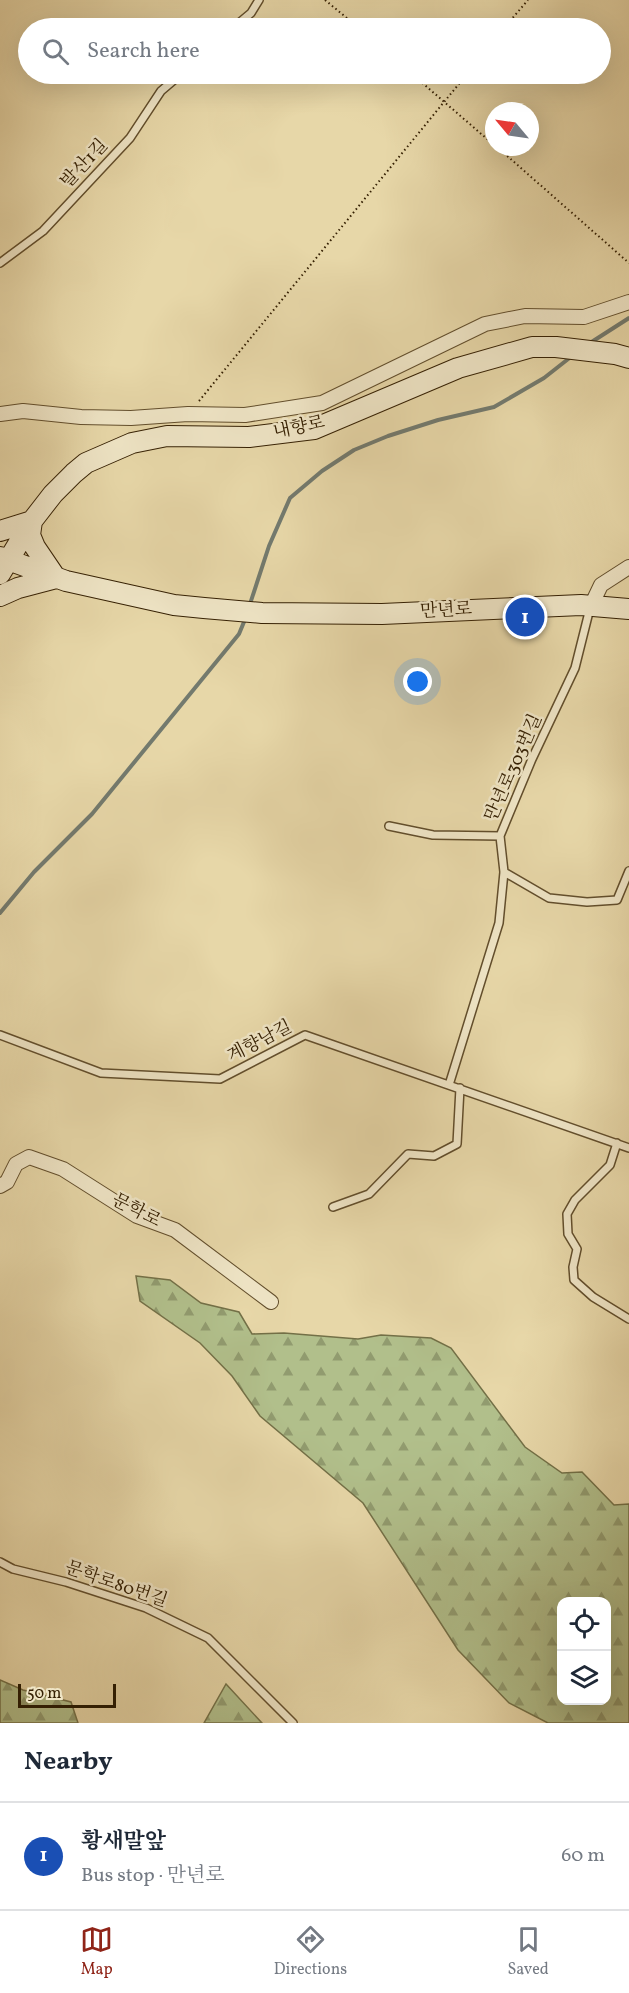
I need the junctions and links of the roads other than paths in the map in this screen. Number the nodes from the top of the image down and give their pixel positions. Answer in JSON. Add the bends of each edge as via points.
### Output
{"nodes":[{"id":1,"x":259,"y":0,"type":"edge"},
{"id":2,"x":246,"y":18,"type":"edge"},
{"id":3,"x":169,"y":84,"type":"edge"},
{"id":4,"x":0,"y":263,"type":"edge"},
{"id":5,"x":629,"y":302,"type":"edge"},
{"id":6,"x":622,"y":356,"type":"edge"},
{"id":7,"x":0,"y":414,"type":"edge"},
{"id":8,"x":32,"y":521,"type":"junction"},
{"id":9,"x":0,"y":531,"type":"edge"},
{"id":10,"x":2,"y":564,"type":"edge"},
{"id":11,"x":629,"y":567,"type":"edge"},
{"id":12,"x":56,"y":578,"type":"junction"},
{"id":13,"x":0,"y":596,"type":"edge"},
{"id":14,"x":591,"y":606,"type":"junction"},
{"id":15,"x":629,"y":609,"type":"edge"},
{"id":16,"x":389,"y":826,"type":"dead end"},
{"id":17,"x":500,"y":836,"type":"junction"},
{"id":18,"x":629,"y":871,"type":"edge"},
{"id":19,"x":504,"y":872,"type":"junction"},
{"id":20,"x":0,"y":1035,"type":"edge"},
{"id":21,"x":450,"y":1084,"type":"junction"},
{"id":22,"x":460,"y":1088,"type":"junction"},
{"id":23,"x":617,"y":1143,"type":"junction"},
{"id":24,"x":629,"y":1148,"type":"edge"},
{"id":25,"x":0,"y":1186,"type":"edge"},
{"id":26,"x":333,"y":1207,"type":"dead end"},
{"id":27,"x":271,"y":1302,"type":"dead end"},
{"id":28,"x":629,"y":1319,"type":"edge"},
{"id":29,"x":0,"y":1562,"type":"edge"},
{"id":30,"x":293,"y":1723,"type":"edge"}],
"edges":[{"from":1,"to":2,"type":"lane"},
{"from":3,"to":4,"type":"lane","name":"발산1길","via":[[130,138],[67,206],[43,231]]},
{"from":5,"to":7,"type":"street","via":[[584,317],[525,316],[485,324],[322,403],[245,415],[131,418],[23,411]]},
{"from":6,"to":8,"type":"street","name":"내향로","via":[[532,347],[458,368],[314,429],[249,437],[167,436],[132,443],[86,463],[53,494]]},
{"from":8,"to":9,"type":"street"},
{"from":8,"to":10,"type":"street","name":"내향로"},
{"from":8,"to":12,"type":"street","via":[[32,541]]},
{"from":10,"to":12,"type":"street"},
{"from":11,"to":14,"type":"street","via":[[601,585]]},
{"from":12,"to":13,"type":"street"},
{"from":12,"to":14,"type":"street","name":"만년로","via":[[174,605],[262,613],[382,614]]},
{"from":14,"to":15,"type":"street","name":"만년로"},
{"from":14,"to":17,"type":"lane","name":"만년로303번길","via":[[575,668]]},
{"from":16,"to":17,"type":"lane","via":[[433,835]]},
{"from":17,"to":19,"type":"lane","name":"만년로303번길"},
{"from":18,"to":19,"type":"lane","via":[[617,900],[587,902],[549,898]]},
{"from":19,"to":21,"type":"lane","name":"만년로303번길","via":[[499,923]]},
{"from":20,"to":21,"type":"lane","name":"계향남길","via":[[101,1073],[220,1078],[304,1035]]},
{"from":21,"to":22,"type":"lane","name":"계향남길"},
{"from":22,"to":23,"type":"lane","name":"계향남길"},
{"from":22,"to":26,"type":"lane","via":[[458,1144],[434,1156],[408,1154],[369,1194]]},
{"from":23,"to":24,"type":"lane","name":"계향남길"},
{"from":23,"to":28,"type":"lane","via":[[610,1165],[575,1200],[567,1214],[568,1234],[578,1248],[574,1280],[593,1298]]},
{"from":25,"to":27,"type":"street","name":"문학로","via":[[7,1182],[16,1164],[29,1157],[63,1169],[137,1216],[174,1230]]},
{"from":29,"to":30,"type":"lane","name":"문학로80번길","via":[[146,1608],[208,1638]]}]}
